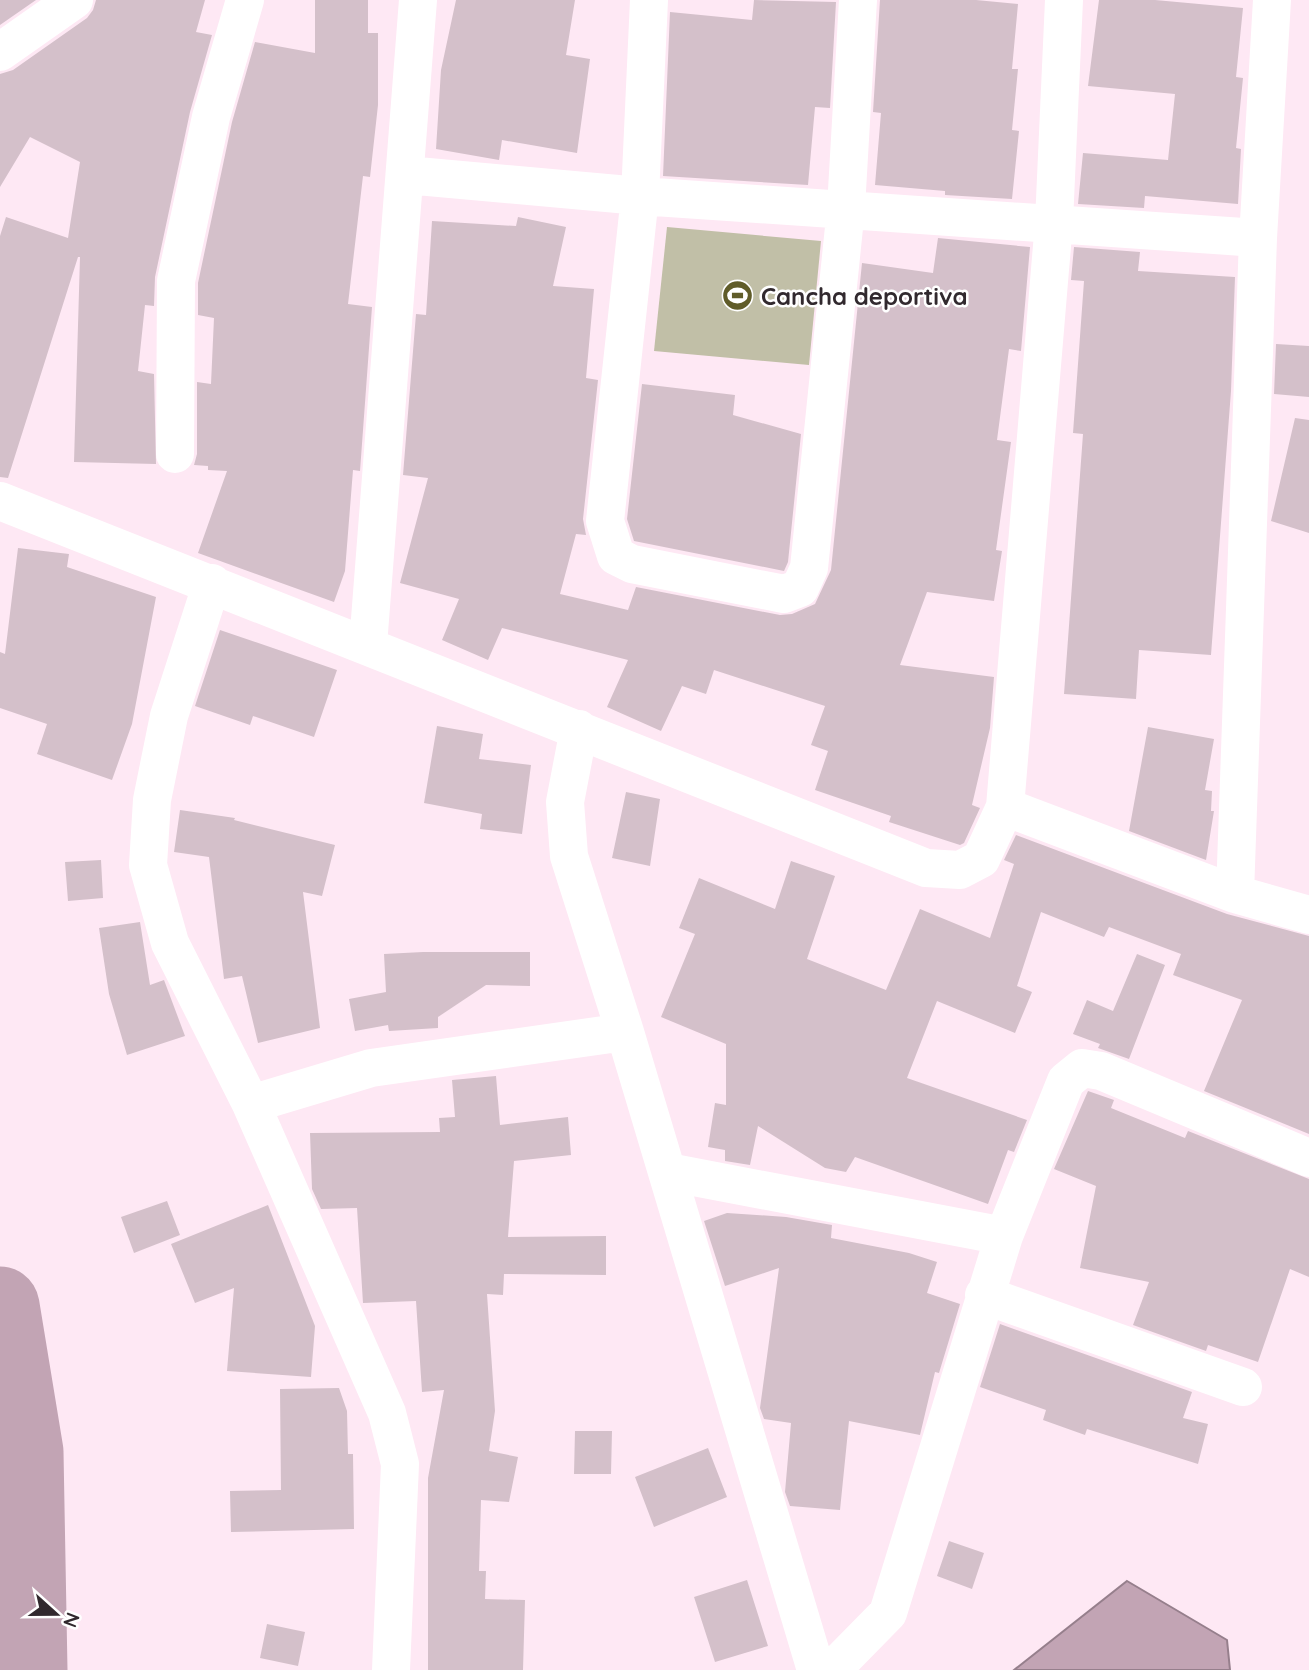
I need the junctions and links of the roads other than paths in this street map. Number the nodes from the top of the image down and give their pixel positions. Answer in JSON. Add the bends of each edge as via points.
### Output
{"nodes":[{"id":1,"x":74,"y":0,"type":"edge"},
{"id":2,"x":245,"y":0,"type":"edge"},
{"id":3,"x":418,"y":0,"type":"edge"},
{"id":4,"x":649,"y":0,"type":"edge"},
{"id":5,"x":858,"y":0,"type":"edge"},
{"id":6,"x":1065,"y":0,"type":"edge"},
{"id":7,"x":1272,"y":0,"type":"edge"},
{"id":8,"x":0,"y":52,"type":"edge"},
{"id":9,"x":405,"y":175,"type":"junction"},
{"id":10,"x":640,"y":196,"type":"junction"},
{"id":11,"x":846,"y":208,"type":"junction"},
{"id":12,"x":1054,"y":222,"type":"junction"},
{"id":13,"x":1258,"y":238,"type":"junction"},
{"id":14,"x":175,"y":454,"type":"dead end"},
{"id":15,"x":0,"y":501,"type":"edge"},
{"id":16,"x":212,"y":583,"type":"junction"},
{"id":17,"x":368,"y":645,"type":"junction"},
{"id":18,"x":579,"y":729,"type":"junction"},
{"id":19,"x":1005,"y":807,"type":"junction"},
{"id":20,"x":1235,"y":894,"type":"junction"},
{"id":21,"x":1309,"y":915,"type":"edge"},
{"id":22,"x":625,"y":1032,"type":"junction"},
{"id":23,"x":251,"y":1104,"type":"junction"},
{"id":24,"x":1309,"y":1158,"type":"edge"},
{"id":25,"x":668,"y":1172,"type":"junction"},
{"id":26,"x":1004,"y":1236,"type":"junction"},
{"id":27,"x":984,"y":1295,"type":"junction"},
{"id":28,"x":1243,"y":1387,"type":"dead end"},
{"id":29,"x":391,"y":1670,"type":"edge"},
{"id":30,"x":816,"y":1670,"type":"edge"},
{"id":31,"x":832,"y":1670,"type":"edge"}],
"edges":[{"from":1,"to":8,"type":"street"},
{"from":2,"to":14,"type":"street","via":[[211,117],[176,281]]},
{"from":3,"to":9,"type":"street"},
{"from":4,"to":10,"type":"street"},
{"from":5,"to":11,"type":"street"},
{"from":6,"to":12,"type":"street"},
{"from":7,"to":13,"type":"street"},
{"from":9,"to":10,"type":"street"},
{"from":9,"to":17,"type":"street"},
{"from":10,"to":11,"type":"street"},
{"from":10,"to":11,"type":"street","via":[[605,521],[610,540],[616,556],[632,564],[784,594],[800,588],[809,568]]},
{"from":11,"to":12,"type":"street"},
{"from":12,"to":13,"type":"street"},
{"from":12,"to":19,"type":"street"},
{"from":13,"to":20,"type":"street"},
{"from":15,"to":16,"type":"street"},
{"from":16,"to":17,"type":"street"},
{"from":16,"to":23,"type":"street","via":[[169,716],[152,800],[148,866],[170,943]]},
{"from":17,"to":18,"type":"street"},
{"from":18,"to":19,"type":"street","via":[[926,868],[960,870],[981,859]]},
{"from":18,"to":22,"type":"street","via":[[565,802],[569,856]]},
{"from":19,"to":20,"type":"street"},
{"from":20,"to":21,"type":"street"},
{"from":22,"to":23,"type":"street","via":[[371,1068]]},
{"from":22,"to":25,"type":"street"},
{"from":23,"to":29,"type":"street","via":[[387,1413],[400,1464]]},
{"from":24,"to":26,"type":"street","via":[[1101,1071],[1082,1068],[1066,1081]]},
{"from":25,"to":26,"type":"street"},
{"from":25,"to":30,"type":"street"},
{"from":26,"to":27,"type":"street"},
{"from":27,"to":28,"type":"street"},
{"from":27,"to":31,"type":"street","via":[[888,1612]]}]}
